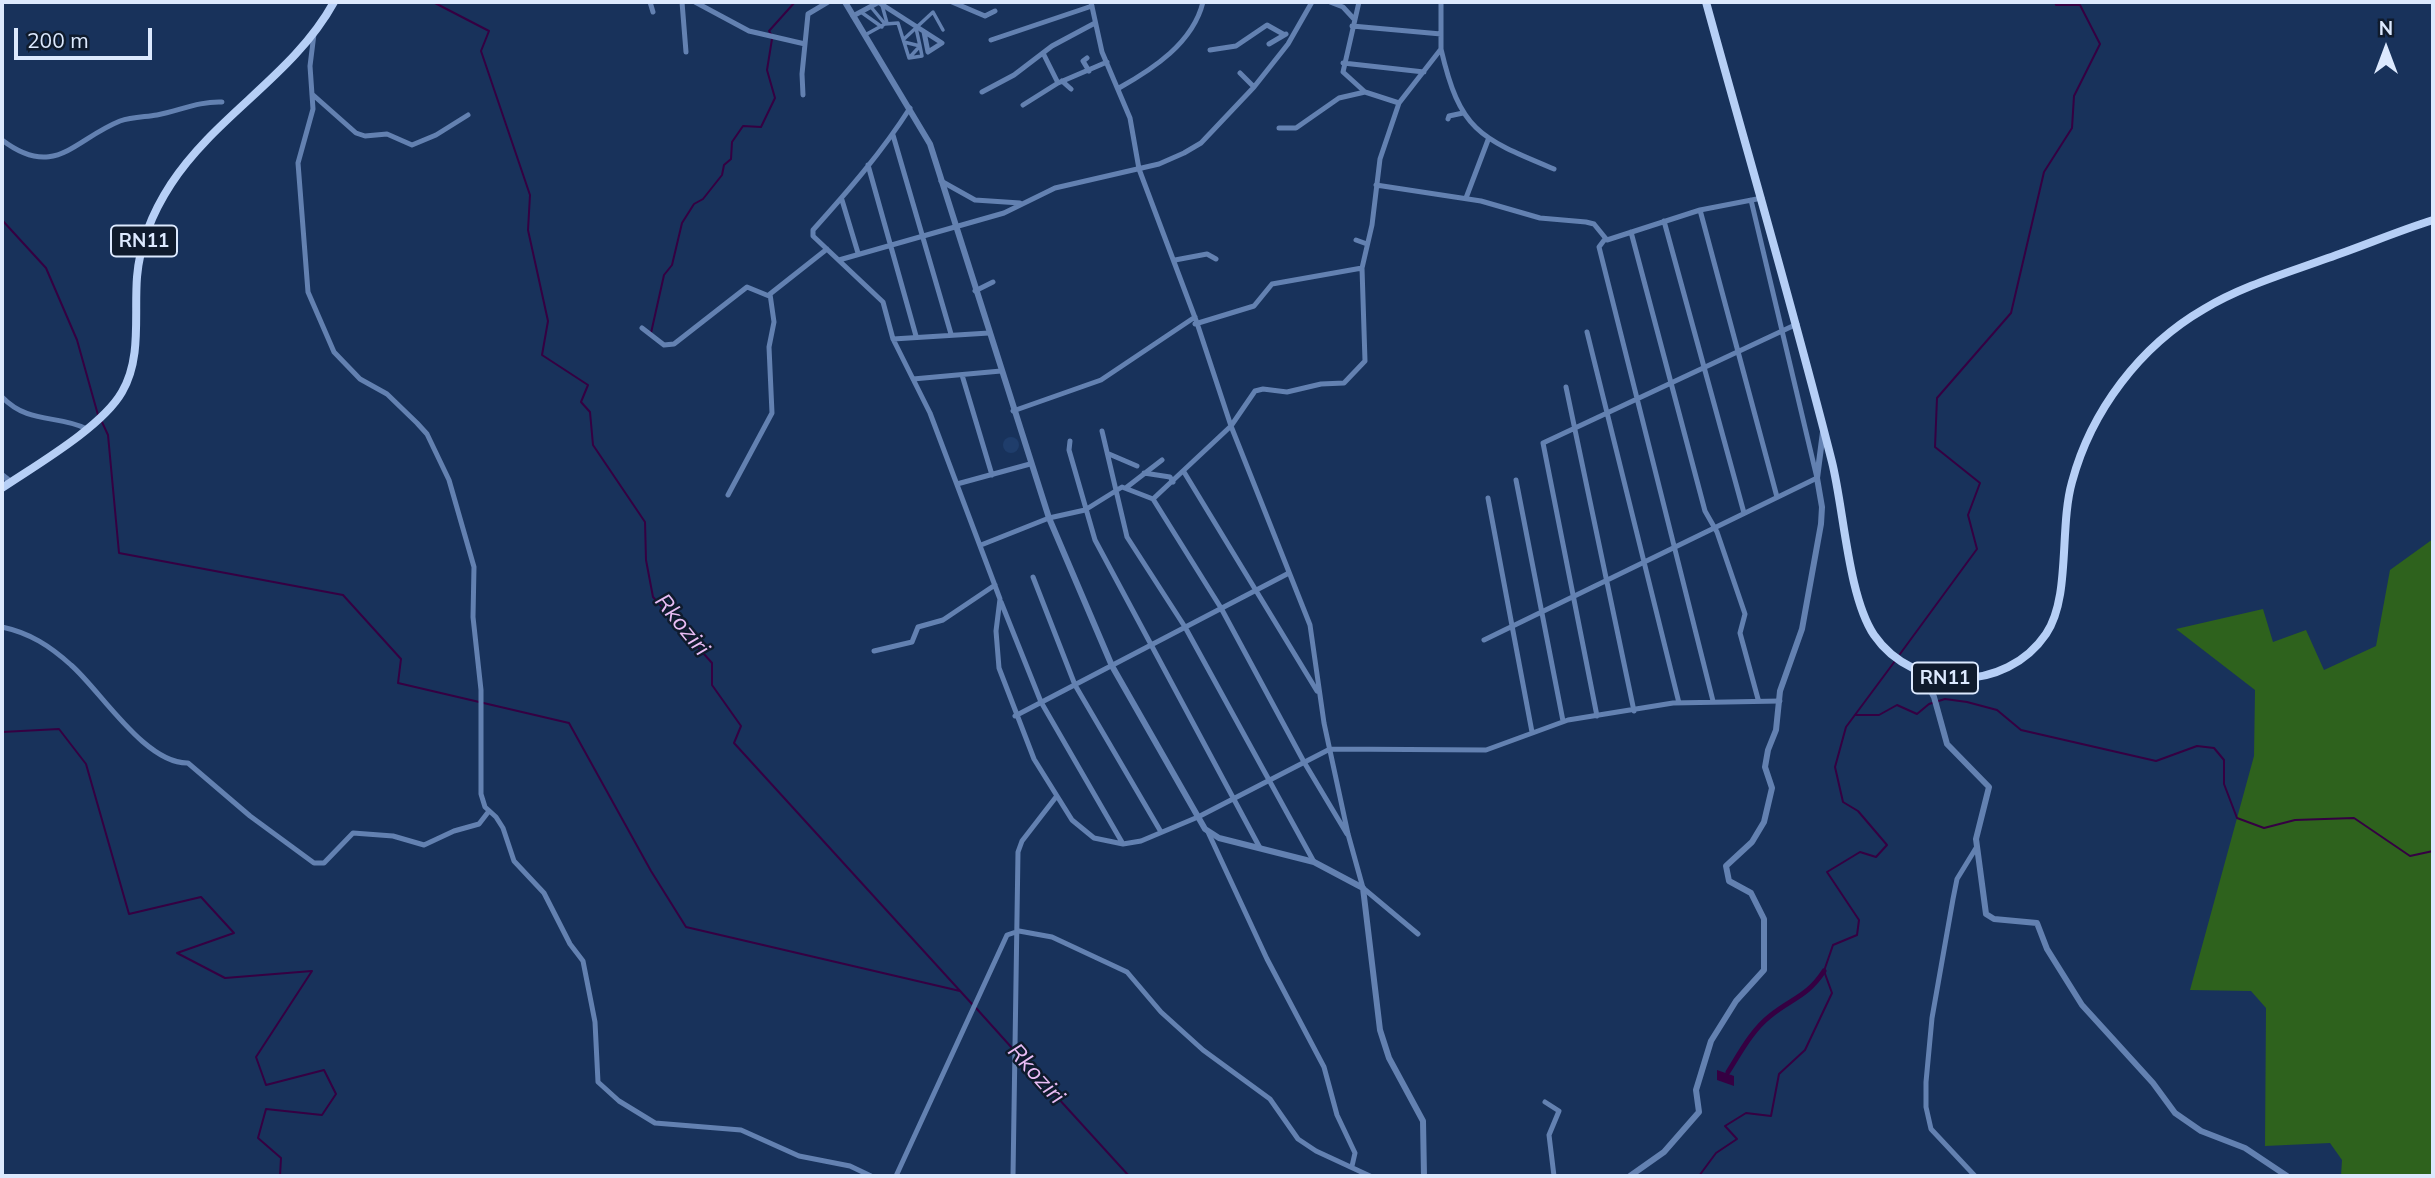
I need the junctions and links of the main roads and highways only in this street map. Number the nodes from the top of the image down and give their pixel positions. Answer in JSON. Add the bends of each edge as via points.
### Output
{"nodes":[{"id":1,"x":333,"y":2,"type":"edge"},
{"id":2,"x":1706,"y":2,"type":"edge"},
{"id":3,"x":2433,"y":220,"type":"edge"},
{"id":4,"x":2,"y":488,"type":"edge"}],
"edges":[{"from":1,"to":4,"type":"main road","number":"RN11","via":[[299,54],[187,162],[160,202],[148,225],[138,267],[131,372],[120,396],[88,429]]},
{"from":2,"to":3,"type":"main road","number":"RN11","via":[[1838,485],[1856,594],[1866,620],[1886,648],[1922,674],[1957,678],[1990,674],[2016,663],[2043,638],[2059,610],[2067,502],[2083,449],[2106,402],[2160,341],[2206,307],[2241,291]]}]}
